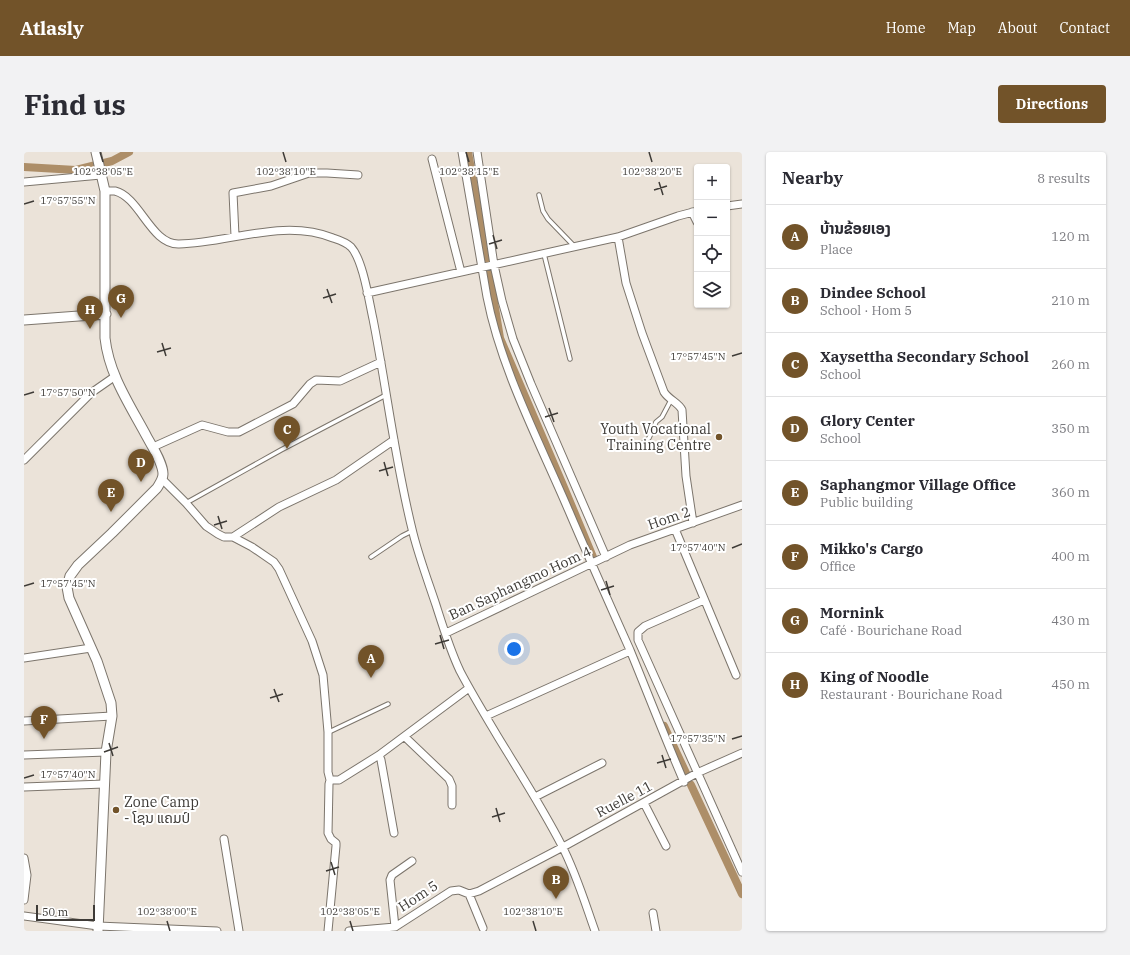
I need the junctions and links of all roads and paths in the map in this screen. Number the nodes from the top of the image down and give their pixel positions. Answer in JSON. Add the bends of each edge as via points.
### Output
{"nodes":[{"id":1,"x":96,"y":152,"type":"edge"},
{"id":2,"x":462,"y":152,"type":"edge"},
{"id":3,"x":477,"y":152,"type":"edge"},
{"id":4,"x":432,"y":159,"type":"dead end"},
{"id":5,"x":101,"y":174,"type":"junction"},
{"id":6,"x":358,"y":175,"type":"dead end"},
{"id":7,"x":24,"y":182,"type":"edge"},
{"id":8,"x":105,"y":191,"type":"junction"},
{"id":9,"x":539,"y":196,"type":"dead end"},
{"id":10,"x":742,"y":204,"type":"edge"},
{"id":11,"x":730,"y":206,"type":"edge"},
{"id":12,"x":694,"y":211,"type":"edge"},
{"id":13,"x":235,"y":236,"type":"junction"},
{"id":14,"x":618,"y":237,"type":"junction"},
{"id":15,"x":575,"y":247,"type":"junction"},
{"id":16,"x":544,"y":254,"type":"junction"},
{"id":17,"x":494,"y":265,"type":"junction"},
{"id":18,"x":483,"y":268,"type":"junction"},
{"id":19,"x":462,"y":272,"type":"junction"},
{"id":20,"x":367,"y":293,"type":"junction"},
{"id":21,"x":106,"y":314,"type":"junction"},
{"id":22,"x":24,"y":320,"type":"edge"},
{"id":23,"x":570,"y":359,"type":"dead end"},
{"id":24,"x":381,"y":362,"type":"junction"},
{"id":25,"x":114,"y":377,"type":"junction"},
{"id":26,"x":386,"y":395,"type":"junction"},
{"id":27,"x":671,"y":400,"type":"junction"},
{"id":28,"x":394,"y":440,"type":"junction"},
{"id":29,"x":153,"y":447,"type":"junction"},
{"id":30,"x":637,"y":448,"type":"dead end"},
{"id":31,"x":24,"y":460,"type":"edge"},
{"id":32,"x":162,"y":479,"type":"junction"},
{"id":33,"x":186,"y":503,"type":"junction"},
{"id":34,"x":742,"y":505,"type":"edge"},
{"id":35,"x":693,"y":523,"type":"junction"},
{"id":36,"x":675,"y":529,"type":"junction"},
{"id":37,"x":412,"y":531,"type":"junction"},
{"id":38,"x":233,"y":537,"type":"junction"},
{"id":39,"x":371,"y":557,"type":"dead end"},
{"id":40,"x":606,"y":557,"type":"junction"},
{"id":41,"x":591,"y":564,"type":"junction"},
{"id":42,"x":704,"y":600,"type":"junction"},
{"id":43,"x":446,"y":633,"type":"junction"},
{"id":44,"x":91,"y":648,"type":"junction"},
{"id":45,"x":630,"y":651,"type":"junction"},
{"id":46,"x":24,"y":658,"type":"edge"},
{"id":47,"x":736,"y":675,"type":"dead end"},
{"id":48,"x":469,"y":688,"type":"junction"},
{"id":49,"x":388,"y":704,"type":"dead end"},
{"id":50,"x":112,"y":716,"type":"junction"},
{"id":51,"x":486,"y":716,"type":"junction"},
{"id":52,"x":24,"y":721,"type":"edge"},
{"id":53,"x":328,"y":732,"type":"junction"},
{"id":54,"x":405,"y":737,"type":"junction"},
{"id":55,"x":106,"y":752,"type":"junction"},
{"id":56,"x":742,"y":753,"type":"edge"},
{"id":57,"x":24,"y":755,"type":"edge"},
{"id":58,"x":379,"y":755,"type":"junction"},
{"id":59,"x":602,"y":763,"type":"dead end"},
{"id":60,"x":697,"y":773,"type":"junction"},
{"id":61,"x":330,"y":780,"type":"junction"},
{"id":62,"x":684,"y":782,"type":"junction"},
{"id":63,"x":104,"y":784,"type":"junction"},
{"id":64,"x":24,"y":787,"type":"edge"},
{"id":65,"x":534,"y":798,"type":"junction"},
{"id":66,"x":644,"y":803,"type":"junction"},
{"id":67,"x":452,"y":805,"type":"dead end"},
{"id":68,"x":394,"y":833,"type":"dead end"},
{"id":69,"x":224,"y":839,"type":"dead end"},
{"id":70,"x":666,"y":846,"type":"dead end"},
{"id":71,"x":563,"y":847,"type":"junction"},
{"id":72,"x":24,"y":858,"type":"edge"},
{"id":73,"x":412,"y":861,"type":"dead end"},
{"id":74,"x":742,"y":872,"type":"edge"},
{"id":75,"x":469,"y":894,"type":"junction"},
{"id":76,"x":24,"y":900,"type":"edge"},
{"id":77,"x":653,"y":913,"type":"dead end"},
{"id":78,"x":24,"y":916,"type":"edge"},
{"id":79,"x":394,"y":927,"type":"junction"},
{"id":80,"x":483,"y":928,"type":"dead end"},
{"id":81,"x":98,"y":929,"type":"edge"},
{"id":82,"x":217,"y":931,"type":"edge"},
{"id":83,"x":239,"y":931,"type":"edge"},
{"id":84,"x":328,"y":931,"type":"edge"},
{"id":85,"x":349,"y":931,"type":"edge"},
{"id":86,"x":594,"y":931,"type":"edge"},
{"id":87,"x":656,"y":931,"type":"edge"}],
"edges":[{"from":1,"to":5,"type":"street"},
{"from":2,"to":18,"type":"street"},
{"from":3,"to":17,"type":"street"},
{"from":4,"to":19,"type":"street"},
{"from":5,"to":7,"type":"street"},
{"from":5,"to":8,"type":"street"},
{"from":6,"to":13,"type":"street","via":[[310,173],[272,186],[233,193]]},
{"from":8,"to":13,"type":"street","via":[[116,191],[126,198],[162,240],[170,244],[203,242]]},
{"from":8,"to":21,"type":"street"},
{"from":9,"to":15,"type":"lane","via":[[548,219]]},
{"from":10,"to":11,"type":"street"},
{"from":12,"to":14,"type":"street"},
{"from":13,"to":20,"type":"street","via":[[297,229],[340,240],[353,249],[359,260]]},
{"from":14,"to":15,"type":"street"},
{"from":14,"to":27,"type":"street","via":[[626,283],[642,333],[664,392]]},
{"from":15,"to":16,"type":"street"},
{"from":16,"to":17,"type":"street"},
{"from":16,"to":23,"type":"lane"},
{"from":17,"to":18,"type":"street"},
{"from":17,"to":40,"type":"street","via":[[513,338]]},
{"from":18,"to":19,"type":"street"},
{"from":18,"to":41,"type":"street","via":[[492,321],[510,374]]},
{"from":19,"to":20,"type":"street"},
{"from":20,"to":24,"type":"street"},
{"from":21,"to":22,"type":"street"},
{"from":21,"to":25,"type":"street","via":[[106,348]]},
{"from":24,"to":26,"type":"street"},
{"from":24,"to":29,"type":"street","via":[[340,381],[316,380],[293,404],[239,432],[228,432],[202,425]]},
{"from":25,"to":29,"type":"street"},
{"from":25,"to":31,"type":"street","via":[[91,393]]},
{"from":26,"to":28,"type":"street"},
{"from":26,"to":33,"type":"lane"},
{"from":27,"to":30,"type":"lane","via":[[649,438]]},
{"from":27,"to":35,"type":"street","via":[[682,410],[686,476]]},
{"from":28,"to":37,"type":"street"},
{"from":28,"to":38,"type":"street","via":[[336,480],[279,507]]},
{"from":29,"to":32,"type":"street","via":[[162,466]]},
{"from":32,"to":33,"type":"street"},
{"from":32,"to":44,"type":"street","via":[[158,488],[78,565],[70,576],[67,587],[69,598]]},
{"from":33,"to":38,"type":"street","via":[[206,526],[224,537]]},
{"from":34,"to":35,"type":"street","name":"Hom 2"},
{"from":35,"to":36,"type":"street","name":"Hom 2"},
{"from":36,"to":40,"type":"street","name":"Hom 2","via":[[630,545]]},
{"from":36,"to":42,"type":"street"},
{"from":37,"to":39,"type":"lane"},
{"from":37,"to":43,"type":"street"},
{"from":38,"to":53,"type":"street","via":[[274,562],[279,569],[312,641],[323,675]]},
{"from":40,"to":41,"type":"street","name":"Ban Saphangmo Hom 4"},
{"from":41,"to":43,"type":"street","name":"Ban Saphangmo Hom 4"},
{"from":41,"to":45,"type":"street"},
{"from":42,"to":47,"type":"street"},
{"from":42,"to":60,"type":"street","via":[[645,626],[638,632],[638,640]]},
{"from":43,"to":48,"type":"street","via":[[458,668]]},
{"from":44,"to":46,"type":"street"},
{"from":44,"to":50,"type":"street","via":[[111,703]]},
{"from":45,"to":51,"type":"street"},
{"from":45,"to":62,"type":"street"},
{"from":48,"to":51,"type":"street"},
{"from":48,"to":54,"type":"street"},
{"from":49,"to":53,"type":"lane"},
{"from":50,"to":52,"type":"street"},
{"from":50,"to":55,"type":"street"},
{"from":51,"to":65,"type":"street"},
{"from":53,"to":61,"type":"street"},
{"from":54,"to":58,"type":"street"},
{"from":54,"to":67,"type":"street","via":[[449,780],[452,786]]},
{"from":55,"to":57,"type":"street"},
{"from":55,"to":63,"type":"street"},
{"from":56,"to":60,"type":"street","name":"Ruelle 11"},
{"from":58,"to":61,"type":"street","via":[[339,780]]},
{"from":58,"to":68,"type":"street"},
{"from":59,"to":65,"type":"street"},
{"from":60,"to":62,"type":"street","name":"Ruelle 11"},
{"from":60,"to":74,"type":"street"},
{"from":61,"to":84,"type":"street","via":[[328,833],[336,846]]},
{"from":62,"to":66,"type":"street","name":"Ruelle 11"},
{"from":63,"to":64,"type":"street"},
{"from":63,"to":81,"type":"street"},
{"from":65,"to":71,"type":"street"},
{"from":66,"to":70,"type":"street"},
{"from":66,"to":71,"type":"street","name":"Ruelle 11"},
{"from":69,"to":83,"type":"street"},
{"from":71,"to":75,"type":"street","name":"Hom 5"},
{"from":71,"to":86,"type":"street"},
{"from":72,"to":76,"type":"street","via":[[27,875]]},
{"from":73,"to":79,"type":"street","via":[[392,875],[390,880]]},
{"from":75,"to":79,"type":"street","name":"Hom 5","via":[[459,890],[451,891]]},
{"from":75,"to":80,"type":"street"},
{"from":77,"to":87,"type":"street"},
{"from":78,"to":81,"type":"street"},
{"from":79,"to":85,"type":"street","name":"Hom 5"},
{"from":81,"to":82,"type":"street"}]}
